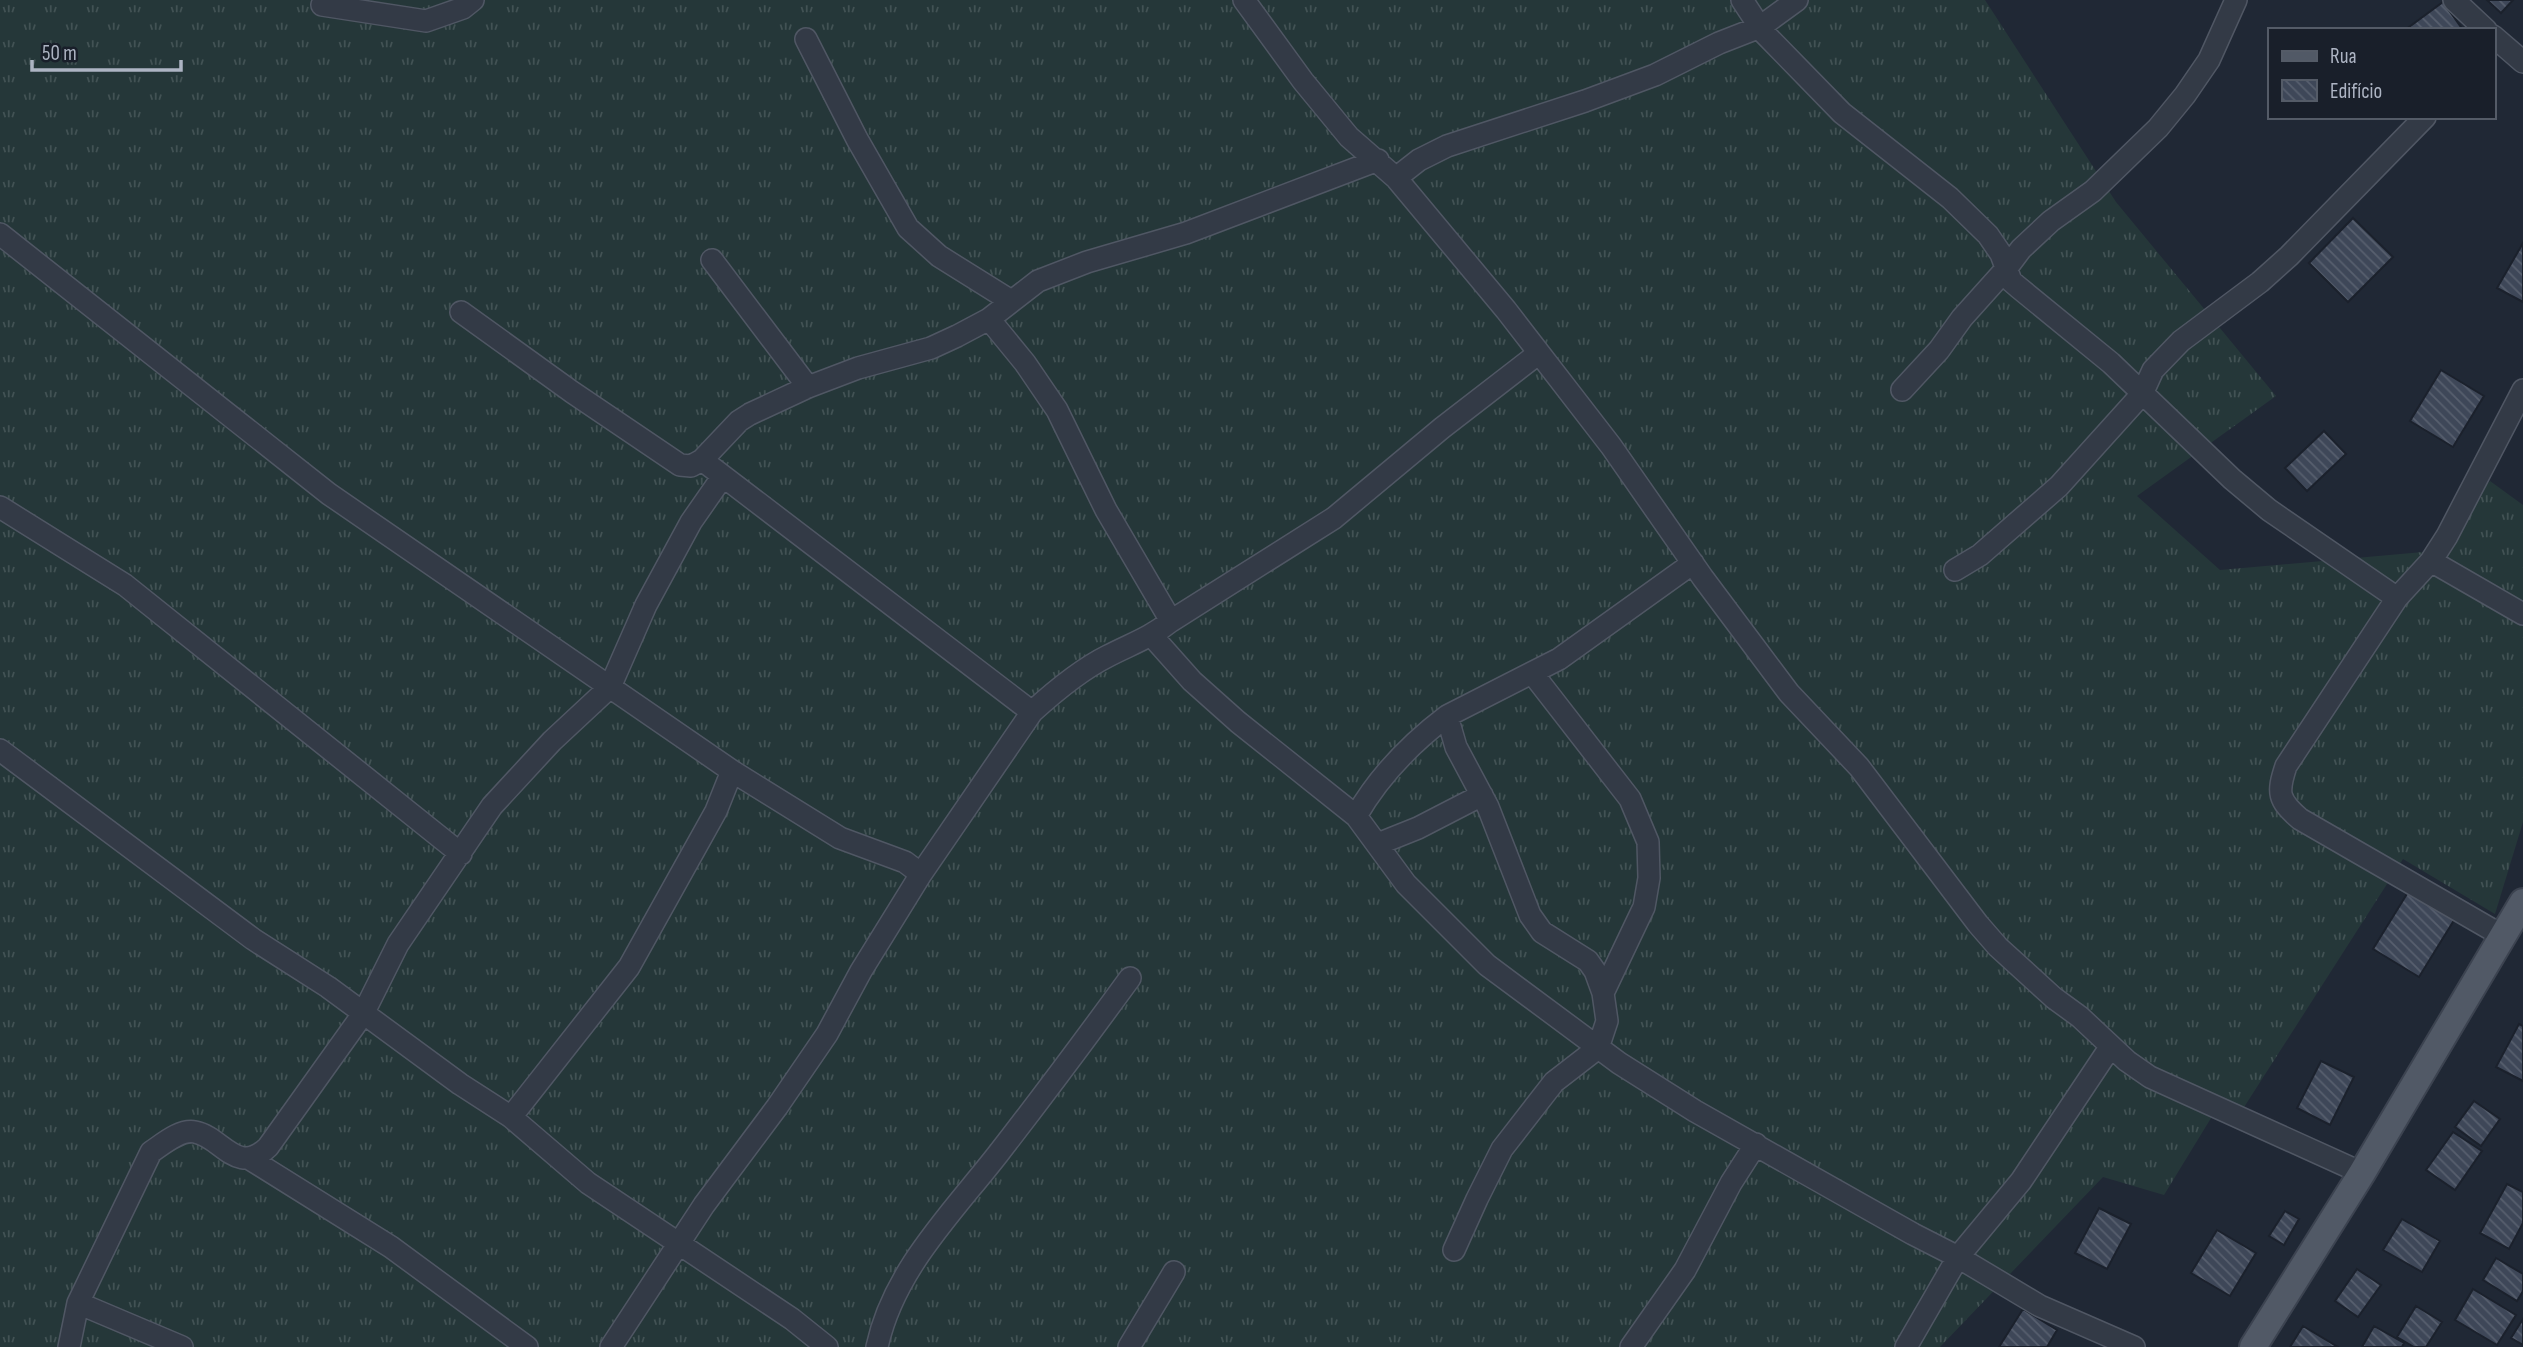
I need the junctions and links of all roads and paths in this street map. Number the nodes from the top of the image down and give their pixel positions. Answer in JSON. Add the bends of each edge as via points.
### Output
{"nodes":[{"id":1,"x":473,"y":0,"type":"edge"},
{"id":2,"x":1244,"y":0,"type":"edge"},
{"id":3,"x":1742,"y":0,"type":"edge"},
{"id":4,"x":1797,"y":0,"type":"edge"},
{"id":5,"x":2236,"y":0,"type":"edge"},
{"id":6,"x":2454,"y":0,"type":"edge"},
{"id":7,"x":322,"y":5,"type":"dead end"},
{"id":8,"x":1760,"y":27,"type":"junction"},
{"id":9,"x":2485,"y":28,"type":"edge"},
{"id":10,"x":806,"y":39,"type":"dead end"},
{"id":11,"x":2496,"y":44,"type":"edge"},
{"id":12,"x":2523,"y":61,"type":"edge"},
{"id":13,"x":2423,"y":119,"type":"edge"},
{"id":14,"x":1377,"y":160,"type":"junction"},
{"id":15,"x":1396,"y":178,"type":"junction"},
{"id":16,"x":0,"y":234,"type":"edge"},
{"id":17,"x":712,"y":260,"type":"dead end"},
{"id":18,"x":2006,"y":269,"type":"junction"},
{"id":19,"x":1011,"y":301,"type":"junction"},
{"id":20,"x":461,"y":312,"type":"dead end"},
{"id":21,"x":989,"y":319,"type":"junction"},
{"id":22,"x":1539,"y":353,"type":"junction"},
{"id":23,"x":808,"y":387,"type":"junction"},
{"id":24,"x":1902,"y":390,"type":"dead end"},
{"id":25,"x":2523,"y":390,"type":"edge"},
{"id":26,"x":2141,"y":394,"type":"junction"},
{"id":27,"x":702,"y":460,"type":"junction"},
{"id":28,"x":723,"y":476,"type":"junction"},
{"id":29,"x":0,"y":506,"type":"edge"},
{"id":30,"x":2431,"y":561,"type":"junction"},
{"id":31,"x":1693,"y":564,"type":"junction"},
{"id":32,"x":1955,"y":570,"type":"dead end"},
{"id":33,"x":2396,"y":598,"type":"junction"},
{"id":34,"x":2523,"y":614,"type":"edge"},
{"id":35,"x":1171,"y":621,"type":"junction"},
{"id":36,"x":1152,"y":636,"type":"junction"},
{"id":37,"x":1533,"y":674,"type":"junction"},
{"id":38,"x":610,"y":687,"type":"junction"},
{"id":39,"x":1032,"y":712,"type":"junction"},
{"id":40,"x":1447,"y":716,"type":"junction"},
{"id":41,"x":0,"y":750,"type":"edge"},
{"id":42,"x":732,"y":771,"type":"junction"},
{"id":43,"x":1482,"y":795,"type":"junction"},
{"id":44,"x":1356,"y":816,"type":"junction"},
{"id":45,"x":1378,"y":844,"type":"junction"},
{"id":46,"x":461,"y":854,"type":"junction"},
{"id":47,"x":921,"y":874,"type":"junction"},
{"id":48,"x":2523,"y":902,"type":"edge"},
{"id":49,"x":2501,"y":935,"type":"junction"},
{"id":50,"x":1130,"y":978,"type":"dead end"},
{"id":51,"x":1603,"y":993,"type":"junction"},
{"id":52,"x":363,"y":1014,"type":"junction"},
{"id":53,"x":2111,"y":1046,"type":"junction"},
{"id":54,"x":1598,"y":1048,"type":"junction"},
{"id":55,"x":511,"y":1117,"type":"junction"},
{"id":56,"x":1756,"y":1144,"type":"junction"},
{"id":57,"x":250,"y":1159,"type":"junction"},
{"id":58,"x":2362,"y":1172,"type":"junction"},
{"id":59,"x":680,"y":1243,"type":"junction"},
{"id":60,"x":1454,"y":1250,"type":"dead end"},
{"id":61,"x":1958,"y":1257,"type":"junction"},
{"id":62,"x":1174,"y":1272,"type":"dead end"},
{"id":63,"x":78,"y":1303,"type":"junction"},
{"id":64,"x":69,"y":1347,"type":"edge"},
{"id":65,"x":182,"y":1347,"type":"edge"},
{"id":66,"x":527,"y":1347,"type":"edge"},
{"id":67,"x":611,"y":1347,"type":"edge"},
{"id":68,"x":827,"y":1347,"type":"edge"},
{"id":69,"x":877,"y":1347,"type":"edge"},
{"id":70,"x":1129,"y":1347,"type":"edge"},
{"id":71,"x":1631,"y":1347,"type":"edge"},
{"id":72,"x":1906,"y":1347,"type":"edge"},
{"id":73,"x":2134,"y":1347,"type":"edge"},
{"id":74,"x":2253,"y":1347,"type":"edge"}],
"edges":[{"from":1,"to":7,"type":"street","via":[[426,21]]},
{"from":2,"to":14,"type":"street","via":[[1349,137]]},
{"from":3,"to":8,"type":"street"},
{"from":4,"to":8,"type":"street"},
{"from":5,"to":18,"type":"street","via":[[2209,60],[2158,128],[2093,191],[2021,248]]},
{"from":6,"to":9,"type":"street"},
{"from":8,"to":15,"type":"street","via":[[1656,75],[1447,146]]},
{"from":8,"to":18,"type":"street","via":[[1842,113],[1950,198],[1988,235]]},
{"from":10,"to":19,"type":"street","via":[[908,228],[939,257]]},
{"from":11,"to":12,"type":"street"},
{"from":13,"to":26,"type":"street","via":[[2289,256],[2181,341],[2152,370]]},
{"from":14,"to":15,"type":"street"},
{"from":14,"to":19,"type":"street","via":[[1186,233],[1087,262],[1038,281]]},
{"from":15,"to":22,"type":"street"},
{"from":16,"to":38,"type":"street","via":[[329,494]]},
{"from":17,"to":23,"type":"street"},
{"from":18,"to":24,"type":"street"},
{"from":18,"to":26,"type":"street","via":[[2011,281],[2111,363]]},
{"from":19,"to":21,"type":"street"},
{"from":20,"to":27,"type":"street","via":[[680,465]]},
{"from":21,"to":23,"type":"street","via":[[931,348]]},
{"from":21,"to":35,"type":"street","via":[[1057,410],[1106,510]]},
{"from":22,"to":31,"type":"street"},
{"from":22,"to":35,"type":"street","via":[[1334,518]]},
{"from":23,"to":27,"type":"street","via":[[740,421]]},
{"from":25,"to":30,"type":"street"},
{"from":26,"to":32,"type":"street","via":[[2059,486],[1980,555]]},
{"from":26,"to":33,"type":"street","via":[[2269,510]]},
{"from":27,"to":28,"type":"street"},
{"from":28,"to":38,"type":"street","via":[[691,522],[646,605]]},
{"from":28,"to":39,"type":"street"},
{"from":29,"to":46,"type":"street","via":[[125,584]]},
{"from":30,"to":33,"type":"street"},
{"from":30,"to":34,"type":"street"},
{"from":31,"to":37,"type":"street"},
{"from":31,"to":53,"type":"street","via":[[1789,693],[1859,767],[1998,947]]},
{"from":33,"to":49,"type":"street","via":[[2286,766],[2280,797],[2300,819]]},
{"from":35,"to":36,"type":"street"},
{"from":36,"to":39,"type":"street","via":[[1106,657]]},
{"from":36,"to":44,"type":"street","via":[[1192,681],[1238,722]]},
{"from":37,"to":40,"type":"street"},
{"from":37,"to":51,"type":"street","via":[[1630,799],[1648,842],[1649,878],[1643,907]]},
{"from":38,"to":42,"type":"street"},
{"from":38,"to":46,"type":"street","via":[[492,806]]},
{"from":39,"to":47,"type":"street"},
{"from":40,"to":43,"type":"street","via":[[1456,747]]},
{"from":40,"to":44,"type":"street","via":[[1396,761]]},
{"from":41,"to":52,"type":"street","via":[[253,939]]},
{"from":42,"to":47,"type":"street","via":[[839,838],[905,862]]},
{"from":42,"to":55,"type":"street","via":[[716,811],[629,967]]},
{"from":43,"to":45,"type":"street"},
{"from":43,"to":51,"type":"street","via":[[1535,924],[1588,961]]},
{"from":44,"to":45,"type":"street"},
{"from":45,"to":54,"type":"street","via":[[1406,884],[1487,965]]},
{"from":46,"to":52,"type":"street","via":[[398,944]]},
{"from":47,"to":59,"type":"street","via":[[827,1034]]},
{"from":48,"to":49,"type":"main road"},
{"from":49,"to":58,"type":"main road"},
{"from":50,"to":69,"type":"street","via":[[925,1247],[889,1307]]},
{"from":51,"to":54,"type":"street","via":[[1607,1021]]},
{"from":52,"to":55,"type":"street"},
{"from":52,"to":57,"type":"street","via":[[268,1147]]},
{"from":53,"to":58,"type":"street","via":[[2150,1077]]},
{"from":53,"to":61,"type":"street","via":[[2021,1181]]},
{"from":54,"to":56,"type":"street"},
{"from":54,"to":60,"type":"street","via":[[1554,1082],[1510,1138]]},
{"from":55,"to":59,"type":"street","via":[[588,1182]]},
{"from":56,"to":61,"type":"street"},
{"from":56,"to":71,"type":"street","via":[[1685,1270]]},
{"from":57,"to":63,"type":"street","via":[[234,1155],[196,1132],[172,1138],[150,1152]]},
{"from":57,"to":66,"type":"street","via":[[391,1247]]},
{"from":58,"to":74,"type":"main road"},
{"from":59,"to":67,"type":"street"},
{"from":59,"to":68,"type":"street"},
{"from":61,"to":72,"type":"street"},
{"from":61,"to":73,"type":"street","via":[[2040,1306]]},
{"from":62,"to":70,"type":"street"},
{"from":63,"to":64,"type":"street"},
{"from":63,"to":65,"type":"street"}]}
